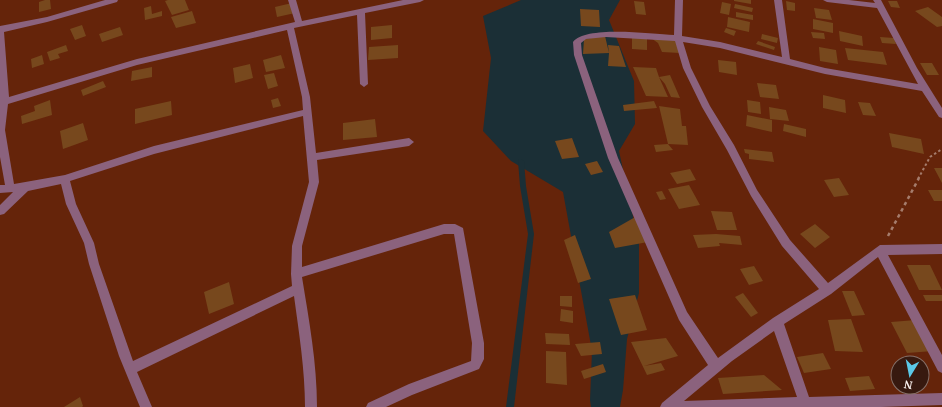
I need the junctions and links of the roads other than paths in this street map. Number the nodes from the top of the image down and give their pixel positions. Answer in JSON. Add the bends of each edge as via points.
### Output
{"nodes":[{"id":1,"x":114,"y":0,"type":"edge"},
{"id":2,"x":292,"y":0,"type":"edge"},
{"id":3,"x":420,"y":0,"type":"edge"},
{"id":4,"x":679,"y":0,"type":"edge"},
{"id":5,"x":778,"y":0,"type":"edge"},
{"id":6,"x":828,"y":0,"type":"edge"},
{"id":7,"x":407,"y":1,"type":"edge"},
{"id":8,"x":879,"y":3,"type":"edge"},
{"id":9,"x":362,"y":12,"type":"junction"},
{"id":10,"x":294,"y":25,"type":"junction"},
{"id":11,"x":0,"y":30,"type":"edge"},
{"id":12,"x":678,"y":38,"type":"junction"},
{"id":13,"x":786,"y":60,"type":"junction"},
{"id":14,"x":364,"y":84,"type":"dead end"},
{"id":15,"x":925,"y":88,"type":"junction"},
{"id":16,"x":2,"y":103,"type":"edge"},
{"id":17,"x":307,"y":112,"type":"junction"},
{"id":18,"x":942,"y":115,"type":"edge"},
{"id":19,"x":409,"y":142,"type":"dead end"},
{"id":20,"x":312,"y":157,"type":"junction"},
{"id":21,"x":65,"y":179,"type":"junction"},
{"id":22,"x":25,"y":187,"type":"junction"},
{"id":23,"x":5,"y":189,"type":"edge"},
{"id":24,"x":0,"y":211,"type":"edge"},
{"id":25,"x":942,"y":249,"type":"edge"},
{"id":26,"x":880,"y":250,"type":"junction"},
{"id":27,"x":296,"y":274,"type":"junction"},
{"id":28,"x":298,"y":289,"type":"junction"},
{"id":29,"x":827,"y":290,"type":"junction"},
{"id":30,"x":777,"y":322,"type":"junction"},
{"id":31,"x":716,"y":366,"type":"junction"},
{"id":32,"x":942,"y":367,"type":"edge"},
{"id":33,"x":130,"y":369,"type":"junction"},
{"id":34,"x":942,"y":399,"type":"edge"},
{"id":35,"x":806,"y":405,"type":"edge"},
{"id":36,"x":146,"y":407,"type":"edge"},
{"id":37,"x":311,"y":407,"type":"edge"},
{"id":38,"x":372,"y":407,"type":"edge"},
{"id":39,"x":666,"y":407,"type":"edge"},
{"id":40,"x":677,"y":407,"type":"edge"}],
"edges":[{"from":1,"to":11,"type":"street"},
{"from":2,"to":10,"type":"street"},
{"from":3,"to":7,"type":"street"},
{"from":4,"to":12,"type":"street"},
{"from":5,"to":13,"type":"street"},
{"from":6,"to":8,"type":"street"},
{"from":7,"to":9,"type":"street"},
{"from":8,"to":15,"type":"street"},
{"from":9,"to":10,"type":"street"},
{"from":9,"to":14,"type":"street"},
{"from":10,"to":16,"type":"street","via":[[137,62]]},
{"from":10,"to":17,"type":"street"},
{"from":11,"to":16,"type":"street","via":[[5,91]]},
{"from":12,"to":13,"type":"street"},
{"from":12,"to":29,"type":"street","via":[[686,68],[754,193],[786,243]]},
{"from":12,"to":31,"type":"street","via":[[606,34],[584,37],[576,42],[576,46],[613,158],[683,316]]},
{"from":13,"to":15,"type":"street","via":[[825,70]]},
{"from":15,"to":18,"type":"street"},
{"from":16,"to":23,"type":"street","via":[[0,130]]},
{"from":17,"to":20,"type":"street"},
{"from":17,"to":21,"type":"street","via":[[154,150]]},
{"from":19,"to":20,"type":"street"},
{"from":20,"to":27,"type":"street","via":[[314,182],[297,246]]},
{"from":21,"to":22,"type":"street"},
{"from":21,"to":33,"type":"street","via":[[71,204],[88,243]]},
{"from":22,"to":23,"type":"street"},
{"from":22,"to":24,"type":"street"},
{"from":25,"to":26,"type":"street"},
{"from":26,"to":29,"type":"street"},
{"from":26,"to":32,"type":"street"},
{"from":27,"to":28,"type":"street"},
{"from":27,"to":38,"type":"street","via":[[444,229],[459,231],[478,343],[478,359],[474,365]]},
{"from":28,"to":33,"type":"street"},
{"from":28,"to":37,"type":"street","via":[[305,332]]},
{"from":29,"to":30,"type":"street"},
{"from":30,"to":31,"type":"street"},
{"from":30,"to":35,"type":"street"},
{"from":31,"to":39,"type":"street"},
{"from":33,"to":36,"type":"street"},
{"from":34,"to":35,"type":"street"},
{"from":35,"to":40,"type":"street"}]}
